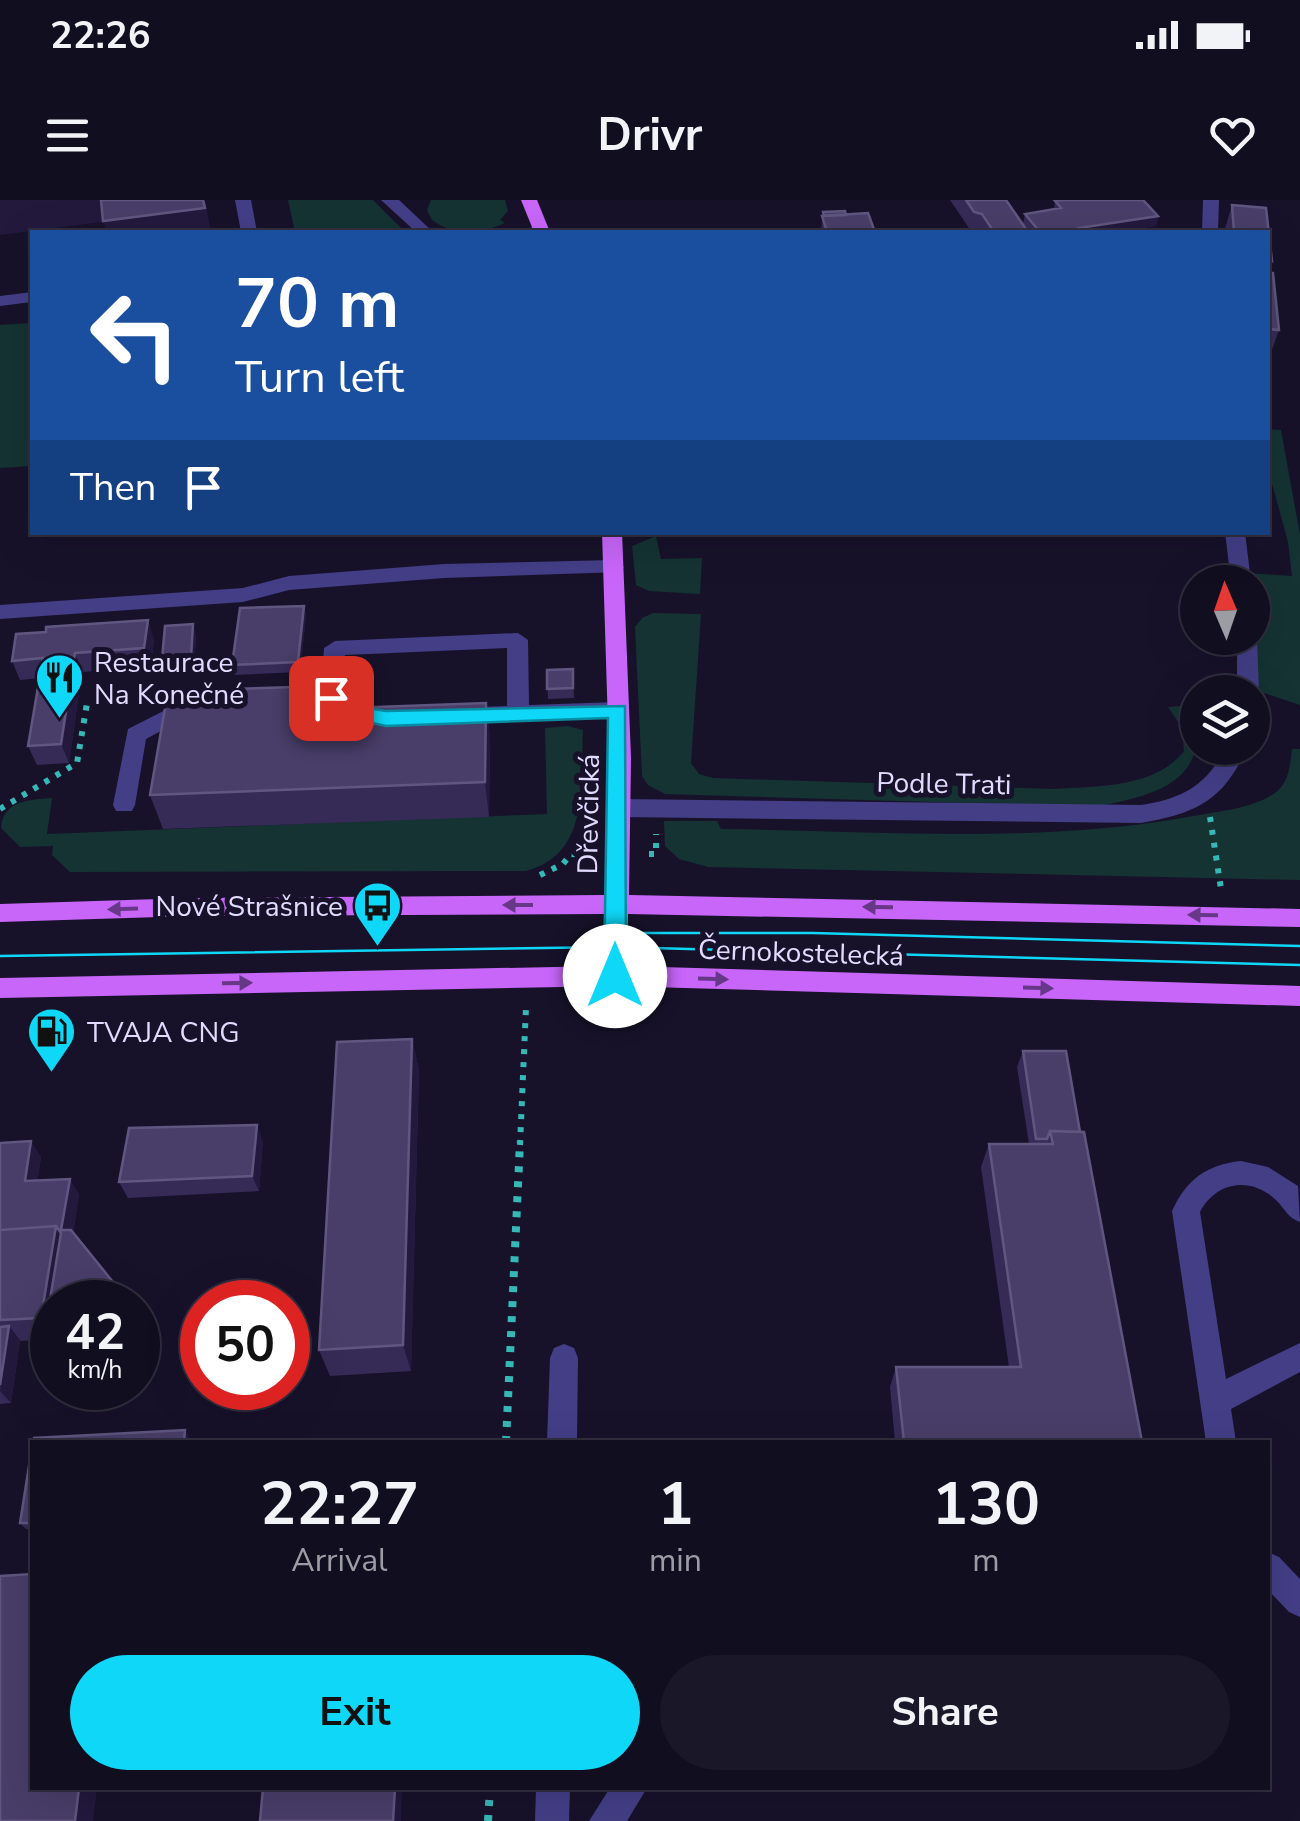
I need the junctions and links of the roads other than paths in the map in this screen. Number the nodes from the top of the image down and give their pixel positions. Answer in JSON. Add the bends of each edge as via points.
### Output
{"nodes":[{"id":1,"x":243,"y":200,"type":"edge"},
{"id":2,"x":389,"y":200,"type":"edge"},
{"id":3,"x":422,"y":200,"type":"edge"},
{"id":4,"x":529,"y":200,"type":"edge"},
{"id":5,"x":1211,"y":200,"type":"edge"},
{"id":6,"x":408,"y":217,"type":"junction"},
{"id":7,"x":250,"y":230,"type":"edge"},
{"id":8,"x":423,"y":230,"type":"edge"},
{"id":9,"x":542,"y":230,"type":"edge"},
{"id":10,"x":1210,"y":230,"type":"edge"},
{"id":11,"x":30,"y":297,"type":"edge"},
{"id":12,"x":0,"y":301,"type":"edge"},
{"id":13,"x":612,"y":535,"type":"edge"},
{"id":14,"x":1235,"y":535,"type":"edge"},
{"id":15,"x":1238,"y":565,"type":"edge"},
{"id":16,"x":614,"y":567,"type":"junction"},
{"id":17,"x":0,"y":612,"type":"edge"},
{"id":18,"x":331,"y":698,"type":"junction"},
{"id":19,"x":244,"y":702,"type":"edge"},
{"id":20,"x":208,"y":704,"type":"edge"},
{"id":21,"x":618,"y":710,"type":"junction"},
{"id":22,"x":518,"y":714,"type":"junction"},
{"id":23,"x":1220,"y":765,"type":"edge"},
{"id":24,"x":1229,"y":765,"type":"edge"},
{"id":25,"x":1224,"y":776,"type":"junction"},
{"id":26,"x":124,"y":805,"type":"dead end"},
{"id":27,"x":620,"y":808,"type":"junction"},
{"id":28,"x":616,"y":904,"type":"junction"},
{"id":29,"x":8,"y":911,"type":"edge"},
{"id":30,"x":1300,"y":918,"type":"edge"},
{"id":31,"x":615,"y":976,"type":"junction"},
{"id":32,"x":0,"y":988,"type":"edge"},
{"id":33,"x":1300,"y":996,"type":"edge"},
{"id":34,"x":1300,"y":1210,"type":"edge"},
{"id":35,"x":1300,"y":1357,"type":"edge"},
{"id":36,"x":564,"y":1358,"type":"dead end"},
{"id":37,"x":1216,"y":1402,"type":"junction"},
{"id":38,"x":562,"y":1440,"type":"edge"},
{"id":39,"x":1220,"y":1440,"type":"edge"},
{"id":40,"x":1270,"y":1575,"type":"edge"},
{"id":41,"x":1300,"y":1600,"type":"edge"},
{"id":42,"x":553,"y":1790,"type":"edge"},
{"id":43,"x":629,"y":1790,"type":"edge"},
{"id":44,"x":552,"y":1821,"type":"edge"},
{"id":45,"x":606,"y":1821,"type":"edge"}],
"edges":[{"from":1,"to":7,"type":"street"},
{"from":2,"to":6,"type":"street"},
{"from":3,"to":6,"type":"street"},
{"from":4,"to":9,"type":"main road"},
{"from":5,"to":10,"type":"street"},
{"from":6,"to":8,"type":"street"},
{"from":11,"to":12,"type":"street"},
{"from":13,"to":16,"type":"main road","name":"Dřevčická"},
{"from":14,"to":15,"type":"street"},
{"from":16,"to":17,"type":"street","via":[[444,571],[289,583],[242,595]]},
{"from":16,"to":21,"type":"main road","name":"Dřevčická"},
{"from":18,"to":19,"type":"street"},
{"from":18,"to":22,"type":"street","via":[[357,713],[414,718]]},
{"from":18,"to":22,"type":"street","via":[[335,648],[518,640]]},
{"from":20,"to":26,"type":"street","via":[[191,704],[136,735]]},
{"from":21,"to":22,"type":"street"},
{"from":21,"to":27,"type":"main road","name":"Dřevčická"},
{"from":23,"to":25,"type":"street"},
{"from":24,"to":25,"type":"street","name":"Podle Trati"},
{"from":25,"to":27,"type":"street","name":"Podle Trati","via":[[1206,794],[1163,811],[1118,816]]},
{"from":27,"to":28,"type":"main road","name":"Dřevčická"},
{"from":28,"to":29,"type":"main road","name":"Černokostelecká","one_way":true},
{"from":30,"to":28,"type":"main road","name":"Černokostelecká","one_way":true},
{"from":28,"to":31,"type":"main road","name":"Dřevčická"},
{"from":32,"to":31,"type":"main road","name":"Černokostelecká","one_way":true},
{"from":31,"to":33,"type":"main road","name":"Černokostelecká","one_way":true},
{"from":34,"to":37,"type":"street","via":[[1290,1191],[1269,1178],[1239,1173],[1213,1177],[1192,1193],[1186,1211]]},
{"from":35,"to":37,"type":"street","via":[[1242,1382]]},
{"from":36,"to":38,"type":"street"},
{"from":37,"to":39,"type":"street"},
{"from":40,"to":41,"type":"street"},
{"from":42,"to":44,"type":"street"},
{"from":43,"to":45,"type":"street"}]}
